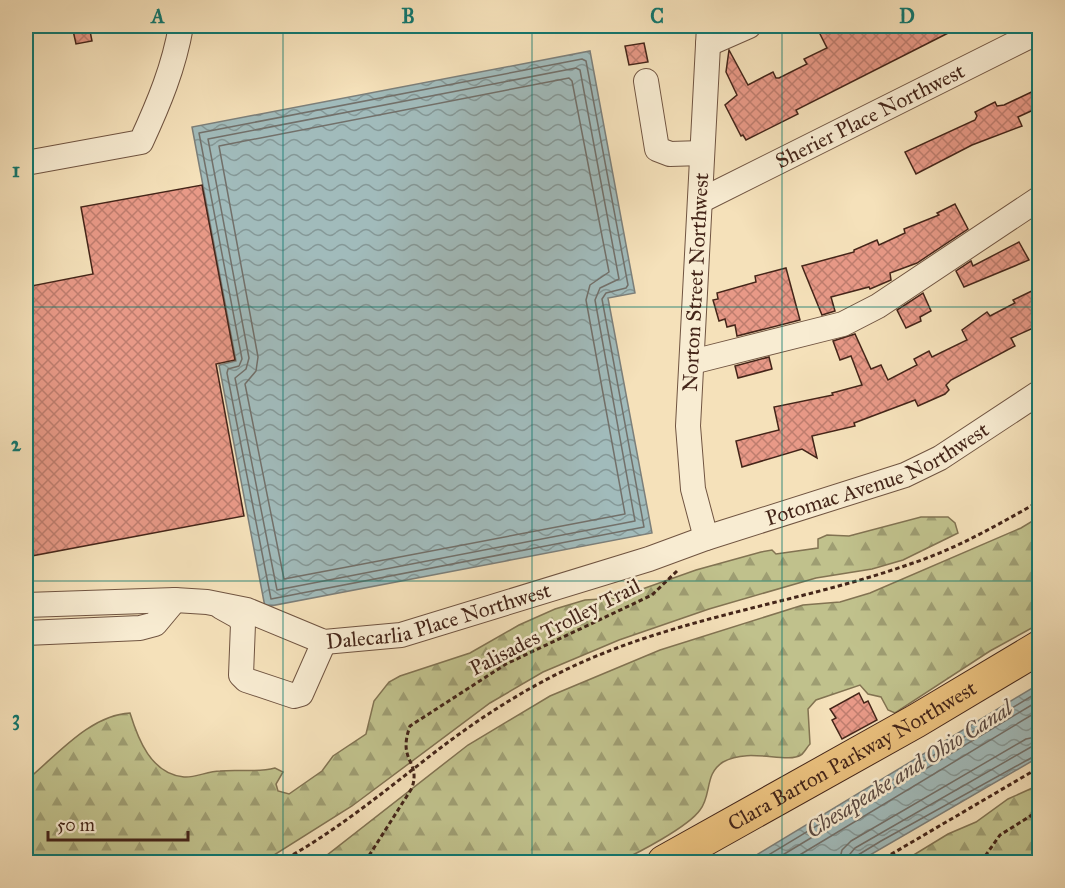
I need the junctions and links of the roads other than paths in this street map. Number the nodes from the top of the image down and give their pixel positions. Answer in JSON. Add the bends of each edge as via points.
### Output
{"nodes":[{"id":1,"x":181,"y":26,"type":"edge"},
{"id":2,"x":749,"y":26,"type":"edge"},
{"id":3,"x":1040,"y":31,"type":"edge"},
{"id":4,"x":708,"y":35,"type":"edge"},
{"id":5,"x":646,"y":81,"type":"dead end"},
{"id":6,"x":702,"y":153,"type":"junction"},
{"id":7,"x":26,"y":163,"type":"edge"},
{"id":8,"x":1040,"y":198,"type":"edge"},
{"id":9,"x":700,"y":201,"type":"junction"},
{"id":10,"x":692,"y":362,"type":"junction"},
{"id":11,"x":1040,"y":392,"type":"edge"},
{"id":12,"x":706,"y":538,"type":"junction"},
{"id":13,"x":176,"y":600,"type":"junction"},
{"id":14,"x":214,"y":603,"type":"junction"},
{"id":15,"x":26,"y":604,"type":"edge"},
{"id":16,"x":26,"y":633,"type":"edge"},
{"id":17,"x":324,"y":642,"type":"junction"},
{"id":18,"x":1040,"y":647,"type":"edge"},
{"id":19,"x":664,"y":862,"type":"edge"}],
"edges":[{"from":1,"to":7,"type":"street","via":[[163,95],[141,142]]},
{"from":2,"to":4,"type":"street"},
{"from":3,"to":9,"type":"street","name":"Sherier Place Northwest"},
{"from":4,"to":6,"type":"street","name":"Norton Street Northwest"},
{"from":5,"to":6,"type":"street","via":[[657,149],[670,154]]},
{"from":6,"to":9,"type":"street","name":"Norton Street Northwest"},
{"from":8,"to":10,"type":"street","via":[[878,306],[843,324]]},
{"from":9,"to":10,"type":"street","name":"Norton Street Northwest"},
{"from":10,"to":12,"type":"street","name":"Norton Street Northwest","via":[[689,452]]},
{"from":11,"to":12,"type":"street","name":"Potomac Avenue Northwest","via":[[940,458],[905,475]]},
{"from":12,"to":17,"type":"street","name":"Dalecarlia Place Northwest","via":[[649,560],[401,635]]},
{"from":13,"to":14,"type":"street","name":"Dalecarlia Place Northwest"},
{"from":13,"to":15,"type":"street","name":"Dalecarlia Place Northwest"},
{"from":13,"to":16,"type":"street","via":[[155,624],[140,628]]},
{"from":14,"to":17,"type":"street","name":"Dalecarlia Place Northwest","via":[[247,610]]},
{"from":14,"to":17,"type":"street","via":[[239,617],[243,624],[240,668],[246,680],[294,696],[301,694]]},
{"from":18,"to":19,"type":"highway","name":"Clara Barton Parkway Northwest"}]}
